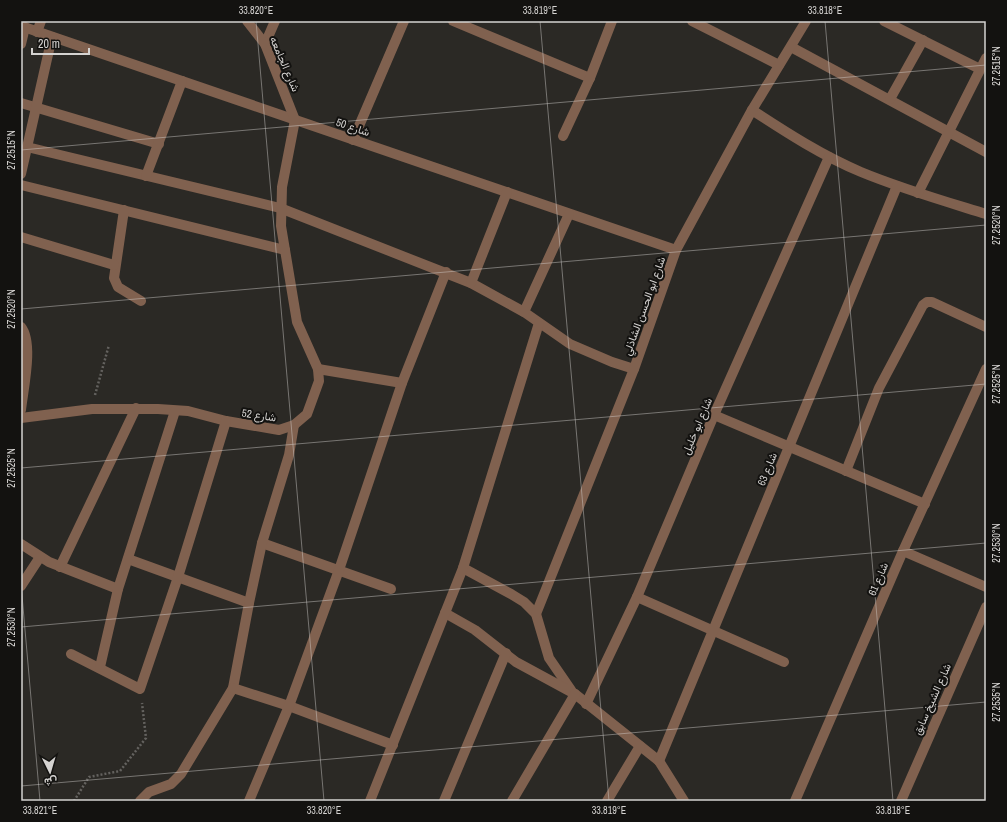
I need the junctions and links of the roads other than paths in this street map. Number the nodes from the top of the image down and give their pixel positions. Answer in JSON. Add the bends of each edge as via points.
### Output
{"nodes":[{"id":1,"x":42,"y":21,"type":"edge"},
{"id":2,"x":247,"y":21,"type":"edge"},
{"id":3,"x":275,"y":21,"type":"edge"},
{"id":4,"x":404,"y":21,"type":"edge"},
{"id":5,"x":453,"y":21,"type":"edge"},
{"id":6,"x":612,"y":21,"type":"edge"},
{"id":7,"x":692,"y":21,"type":"edge"},
{"id":8,"x":806,"y":21,"type":"edge"},
{"id":9,"x":884,"y":21,"type":"edge"},
{"id":10,"x":23,"y":27,"type":"edge"},
{"id":11,"x":38,"y":32,"type":"junction"},
{"id":12,"x":52,"y":37,"type":"junction"},
{"id":13,"x":923,"y":40,"type":"junction"},
{"id":14,"x":21,"y":44,"type":"edge"},
{"id":15,"x":265,"y":44,"type":"junction"},
{"id":16,"x":791,"y":47,"type":"junction"},
{"id":17,"x":986,"y":58,"type":"edge"},
{"id":18,"x":779,"y":65,"type":"junction"},
{"id":19,"x":980,"y":69,"type":"junction"},
{"id":20,"x":590,"y":78,"type":"junction"},
{"id":21,"x":182,"y":81,"type":"junction"},
{"id":22,"x":890,"y":99,"type":"junction"},
{"id":23,"x":21,"y":103,"type":"edge"},
{"id":24,"x":36,"y":108,"type":"junction"},
{"id":25,"x":752,"y":110,"type":"junction"},
{"id":26,"x":295,"y":120,"type":"junction"},
{"id":27,"x":949,"y":132,"type":"junction"},
{"id":28,"x":563,"y":136,"type":"dead end"},
{"id":29,"x":353,"y":140,"type":"junction"},
{"id":30,"x":159,"y":144,"type":"junction"},
{"id":31,"x":27,"y":147,"type":"junction"},
{"id":32,"x":986,"y":152,"type":"edge"},
{"id":33,"x":829,"y":157,"type":"junction"},
{"id":34,"x":21,"y":174,"type":"edge"},
{"id":35,"x":146,"y":176,"type":"junction"},
{"id":36,"x":21,"y":185,"type":"edge"},
{"id":37,"x":897,"y":186,"type":"junction"},
{"id":38,"x":507,"y":192,"type":"junction"},
{"id":39,"x":918,"y":193,"type":"junction"},
{"id":40,"x":280,"y":208,"type":"junction"},
{"id":41,"x":124,"y":210,"type":"junction"},
{"id":42,"x":569,"y":214,"type":"junction"},
{"id":43,"x":986,"y":214,"type":"edge"},
{"id":44,"x":21,"y":237,"type":"edge"},
{"id":45,"x":285,"y":250,"type":"junction"},
{"id":46,"x":676,"y":250,"type":"junction"},
{"id":47,"x":114,"y":266,"type":"junction"},
{"id":48,"x":446,"y":272,"type":"junction"},
{"id":49,"x":472,"y":283,"type":"junction"},
{"id":50,"x":141,"y":301,"type":"dead end"},
{"id":51,"x":524,"y":312,"type":"junction"},
{"id":52,"x":539,"y":323,"type":"junction"},
{"id":53,"x":21,"y":327,"type":"edge"},
{"id":54,"x":986,"y":327,"type":"edge"},
{"id":55,"x":318,"y":369,"type":"junction"},
{"id":56,"x":634,"y":369,"type":"junction"},
{"id":57,"x":986,"y":369,"type":"edge"},
{"id":58,"x":402,"y":383,"type":"junction"},
{"id":59,"x":136,"y":408,"type":"junction"},
{"id":60,"x":21,"y":410,"type":"edge"},
{"id":61,"x":175,"y":411,"type":"junction"},
{"id":62,"x":714,"y":415,"type":"junction"},
{"id":63,"x":21,"y":418,"type":"edge"},
{"id":64,"x":226,"y":421,"type":"junction"},
{"id":65,"x":294,"y":425,"type":"junction"},
{"id":66,"x":790,"y":447,"type":"junction"},
{"id":67,"x":846,"y":471,"type":"junction"},
{"id":68,"x":925,"y":504,"type":"junction"},
{"id":69,"x":262,"y":543,"type":"junction"},
{"id":70,"x":21,"y":544,"type":"edge"},
{"id":71,"x":903,"y":550,"type":"junction"},
{"id":72,"x":40,"y":557,"type":"junction"},
{"id":73,"x":128,"y":559,"type":"junction"},
{"id":74,"x":60,"y":567,"type":"junction"},
{"id":75,"x":463,"y":568,"type":"junction"},
{"id":76,"x":338,"y":570,"type":"junction"},
{"id":77,"x":178,"y":577,"type":"junction"},
{"id":78,"x":21,"y":586,"type":"edge"},
{"id":79,"x":986,"y":587,"type":"edge"},
{"id":80,"x":118,"y":589,"type":"junction"},
{"id":81,"x":391,"y":589,"type":"dead end"},
{"id":82,"x":637,"y":597,"type":"junction"},
{"id":83,"x":249,"y":603,"type":"junction"},
{"id":84,"x":986,"y":607,"type":"edge"},
{"id":85,"x":445,"y":613,"type":"junction"},
{"id":86,"x":536,"y":614,"type":"junction"},
{"id":87,"x":713,"y":632,"type":"junction"},
{"id":88,"x":506,"y":653,"type":"junction"},
{"id":89,"x":72,"y":654,"type":"dead end"},
{"id":90,"x":784,"y":662,"type":"dead end"},
{"id":91,"x":100,"y":667,"type":"junction"},
{"id":92,"x":233,"y":688,"type":"junction"},
{"id":93,"x":575,"y":694,"type":"junction"},
{"id":94,"x":586,"y":704,"type":"junction"},
{"id":95,"x":289,"y":706,"type":"junction"},
{"id":96,"x":393,"y":745,"type":"junction"},
{"id":97,"x":640,"y":746,"type":"junction"},
{"id":98,"x":660,"y":762,"type":"junction"},
{"id":99,"x":140,"y":801,"type":"edge"},
{"id":100,"x":249,"y":801,"type":"edge"},
{"id":101,"x":370,"y":801,"type":"edge"},
{"id":102,"x":444,"y":801,"type":"edge"},
{"id":103,"x":512,"y":801,"type":"edge"},
{"id":104,"x":607,"y":801,"type":"edge"},
{"id":105,"x":684,"y":801,"type":"edge"},
{"id":106,"x":796,"y":801,"type":"edge"},
{"id":107,"x":901,"y":801,"type":"edge"}],
"edges":[{"from":1,"to":11,"type":"street"},
{"from":2,"to":15,"type":"street","name":"شارع الجامعه"},
{"from":3,"to":15,"type":"street"},
{"from":4,"to":29,"type":"street"},
{"from":5,"to":20,"type":"street"},
{"from":6,"to":20,"type":"street"},
{"from":7,"to":18,"type":"street"},
{"from":8,"to":16,"type":"street","name":"شارع ابو الحسن الشاذلي"},
{"from":9,"to":13,"type":"street"},
{"from":10,"to":11,"type":"street","name":"شارع 50"},
{"from":10,"to":14,"type":"street"},
{"from":11,"to":12,"type":"street","name":"شارع 50"},
{"from":12,"to":21,"type":"street","name":"شارع 50"},
{"from":12,"to":24,"type":"street"},
{"from":13,"to":19,"type":"street"},
{"from":13,"to":22,"type":"street"},
{"from":15,"to":26,"type":"street","name":"شارع الجامعه"},
{"from":16,"to":18,"type":"street","name":"شارع ابو الحسن الشاذلي"},
{"from":16,"to":22,"type":"street"},
{"from":17,"to":19,"type":"street"},
{"from":18,"to":25,"type":"street","name":"شارع ابو الحسن الشاذلي"},
{"from":19,"to":27,"type":"street"},
{"from":20,"to":28,"type":"street"},
{"from":21,"to":26,"type":"street","name":"شارع 50"},
{"from":21,"to":30,"type":"street"},
{"from":22,"to":27,"type":"street"},
{"from":23,"to":24,"type":"street"},
{"from":24,"to":30,"type":"street"},
{"from":24,"to":31,"type":"street"},
{"from":25,"to":33,"type":"street"},
{"from":25,"to":46,"type":"street","name":"شارع ابو الحسن الشاذلي"},
{"from":26,"to":29,"type":"street","name":"شارع 50"},
{"from":26,"to":40,"type":"street"},
{"from":27,"to":32,"type":"street"},
{"from":27,"to":39,"type":"street"},
{"from":29,"to":38,"type":"street","name":"شارع 50"},
{"from":30,"to":35,"type":"street"},
{"from":31,"to":34,"type":"street"},
{"from":31,"to":35,"type":"street"},
{"from":33,"to":37,"type":"street"},
{"from":33,"to":62,"type":"street","name":"شارع ابو خليل"},
{"from":35,"to":40,"type":"street"},
{"from":36,"to":41,"type":"street"},
{"from":37,"to":39,"type":"street"},
{"from":37,"to":66,"type":"street","name":"شارع 63"},
{"from":38,"to":42,"type":"street","name":"شارع 50"},
{"from":38,"to":49,"type":"street"},
{"from":39,"to":43,"type":"street"},
{"from":40,"to":45,"type":"street"},
{"from":40,"to":48,"type":"street"},
{"from":41,"to":45,"type":"street"},
{"from":41,"to":47,"type":"street"},
{"from":42,"to":46,"type":"street","name":"شارع 50"},
{"from":42,"to":51,"type":"street"},
{"from":44,"to":47,"type":"street"},
{"from":45,"to":55,"type":"street","via":[[297,322]]},
{"from":46,"to":56,"type":"street","name":"شارع ابو الحسن الشاذلي"},
{"from":47,"to":50,"type":"street","via":[[114,278],[118,287]]},
{"from":48,"to":49,"type":"street"},
{"from":48,"to":58,"type":"street"},
{"from":49,"to":51,"type":"street"},
{"from":51,"to":52,"type":"street"},
{"from":52,"to":56,"type":"street","via":[[570,344]]},
{"from":52,"to":75,"type":"street"},
{"from":53,"to":60,"type":"street","via":[[28,346]]},
{"from":54,"to":67,"type":"street","via":[[932,302],[923,305],[879,388]]},
{"from":55,"to":58,"type":"street"},
{"from":55,"to":65,"type":"street","via":[[319,381],[314,398],[307,414]]},
{"from":56,"to":86,"type":"street","name":"شارع ابو الحسن الشاذلي"},
{"from":57,"to":68,"type":"street","name":"شارع 61"},
{"from":58,"to":76,"type":"street"},
{"from":59,"to":61,"type":"street","name":"شارع 52"},
{"from":59,"to":63,"type":"street","name":"شارع 52","via":[[92,409]]},
{"from":59,"to":74,"type":"street"},
{"from":61,"to":64,"type":"street","name":"شارع 52","via":[[188,411]]},
{"from":61,"to":73,"type":"street"},
{"from":62,"to":66,"type":"street"},
{"from":62,"to":82,"type":"street","name":"شارع ابو خليل"},
{"from":64,"to":65,"type":"street","name":"شارع 52","via":[[279,430]]},
{"from":64,"to":77,"type":"street"},
{"from":65,"to":69,"type":"street","via":[[289,455]]},
{"from":66,"to":67,"type":"street"},
{"from":66,"to":87,"type":"street","name":"شارع 63"},
{"from":67,"to":68,"type":"street"},
{"from":68,"to":71,"type":"street","name":"شارع 61"},
{"from":69,"to":76,"type":"street"},
{"from":69,"to":83,"type":"street"},
{"from":70,"to":72,"type":"street"},
{"from":71,"to":79,"type":"street"},
{"from":71,"to":106,"type":"street","name":"شارع 61"},
{"from":72,"to":74,"type":"street"},
{"from":72,"to":78,"type":"street"},
{"from":73,"to":77,"type":"street"},
{"from":73,"to":80,"type":"street"},
{"from":74,"to":80,"type":"street"},
{"from":75,"to":85,"type":"street"},
{"from":75,"to":86,"type":"street","via":[[512,594]]},
{"from":76,"to":81,"type":"street"},
{"from":76,"to":95,"type":"street"},
{"from":77,"to":83,"type":"street"},
{"from":77,"to":91,"type":"street","via":[[140,688]]},
{"from":80,"to":91,"type":"street"},
{"from":82,"to":87,"type":"street"},
{"from":82,"to":94,"type":"street","name":"شارع ابو خليل"},
{"from":83,"to":92,"type":"street"},
{"from":84,"to":107,"type":"street","name":"شارع الشيخ سابق"},
{"from":85,"to":88,"type":"street"},
{"from":85,"to":96,"type":"street"},
{"from":86,"to":93,"type":"street","via":[[549,658]]},
{"from":87,"to":90,"type":"street"},
{"from":87,"to":98,"type":"street","name":"شارع 63"},
{"from":88,"to":93,"type":"street","via":[[516,662]]},
{"from":88,"to":102,"type":"street"},
{"from":89,"to":91,"type":"street"},
{"from":92,"to":95,"type":"street"},
{"from":92,"to":99,"type":"street","via":[[181,774],[171,784],[149,792]]},
{"from":93,"to":94,"type":"street"},
{"from":93,"to":103,"type":"street"},
{"from":94,"to":97,"type":"street"},
{"from":95,"to":96,"type":"street"},
{"from":95,"to":100,"type":"street"},
{"from":96,"to":101,"type":"street"},
{"from":97,"to":98,"type":"street"},
{"from":97,"to":104,"type":"street"},
{"from":98,"to":105,"type":"street"}]}
